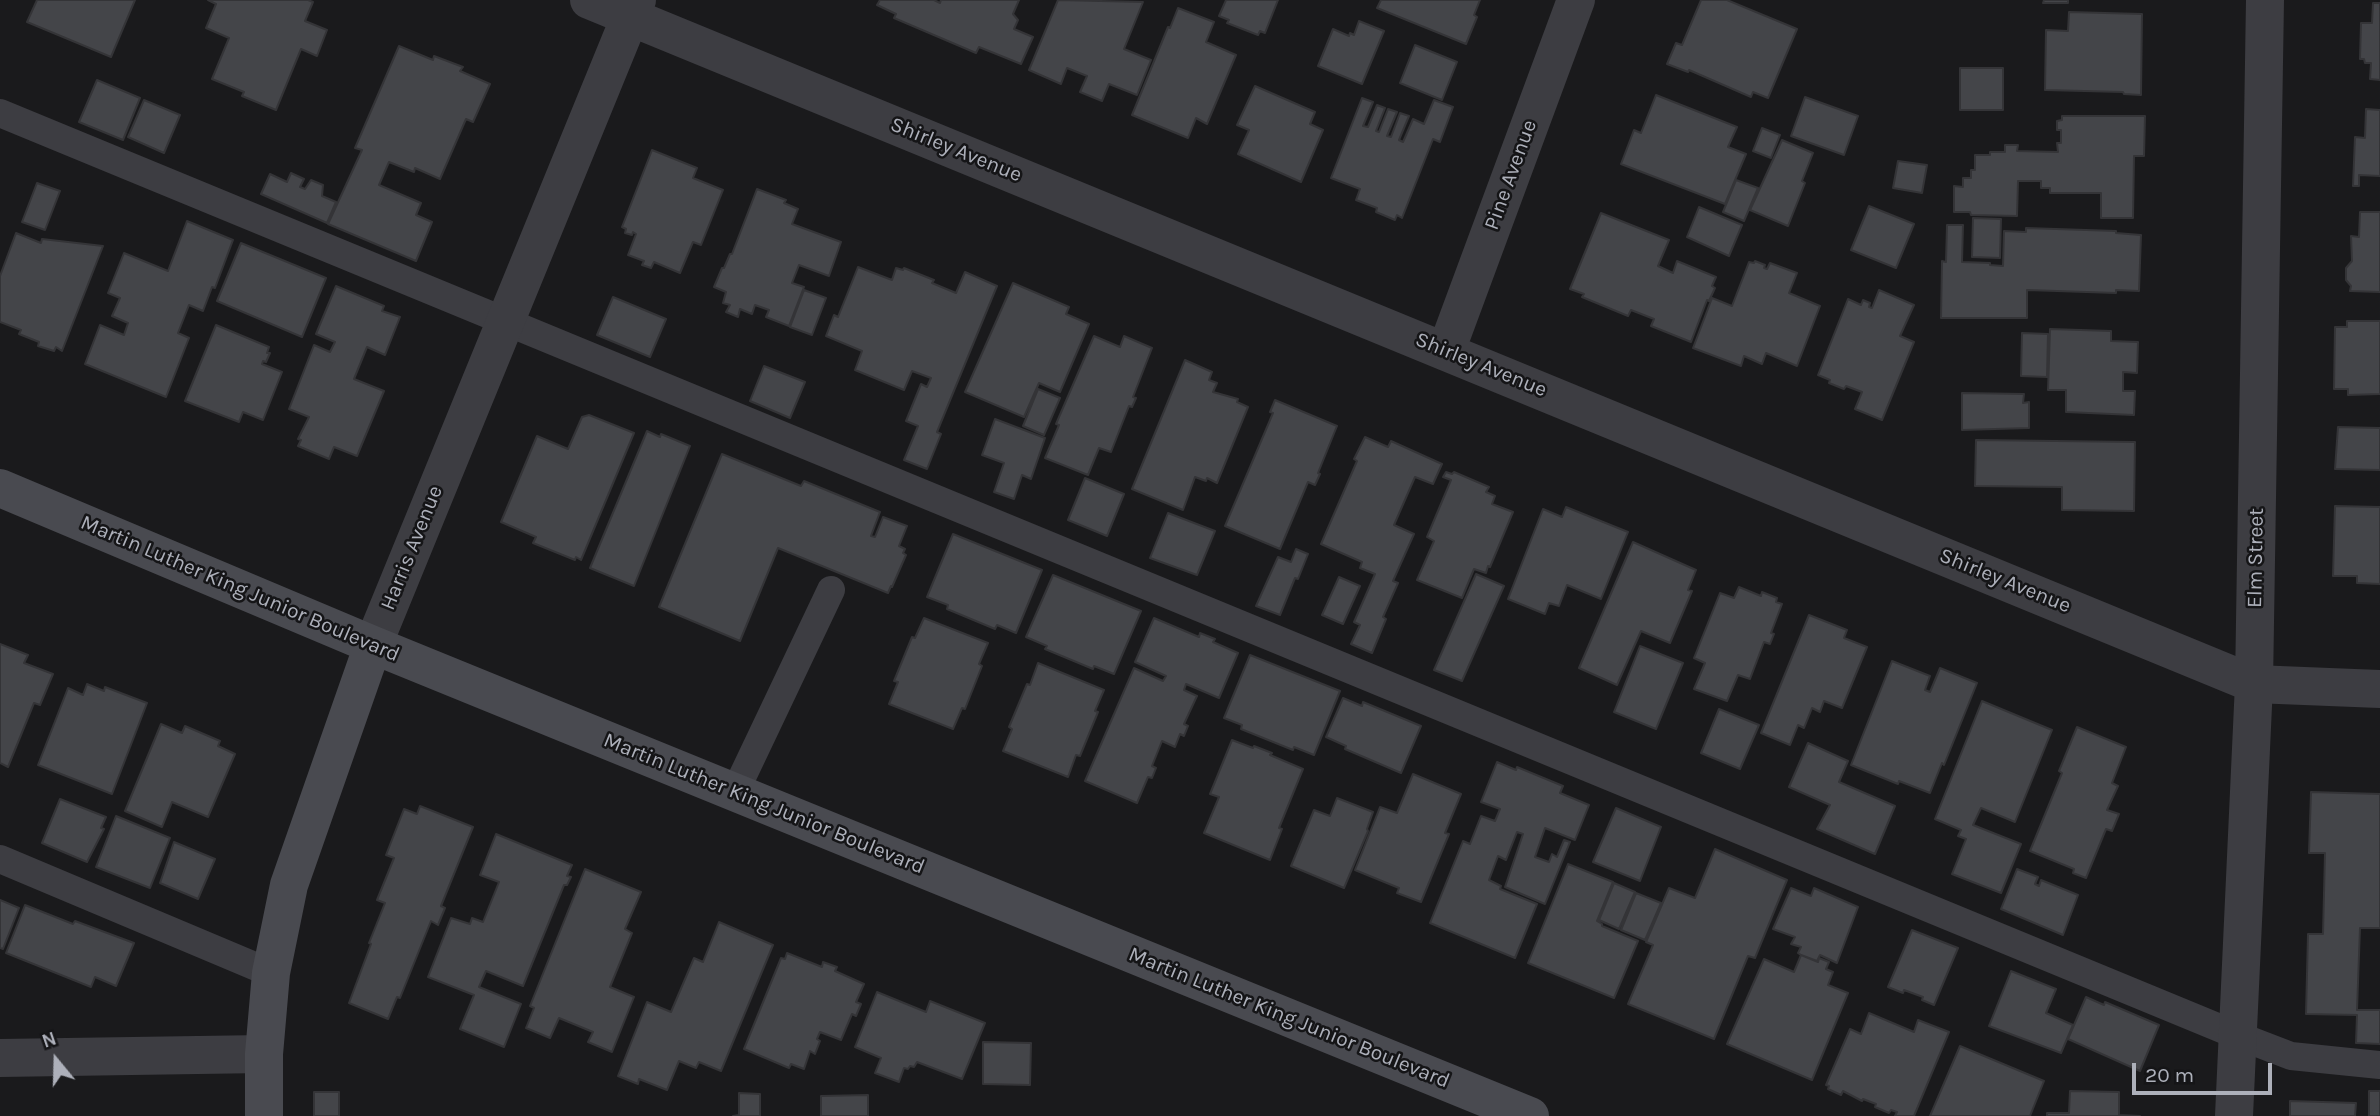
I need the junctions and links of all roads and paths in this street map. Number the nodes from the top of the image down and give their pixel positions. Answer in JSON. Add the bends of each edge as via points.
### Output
{"nodes":[{"id":1,"x":589,"y":0,"type":"edge"},
{"id":2,"x":1576,"y":0,"type":"edge"},
{"id":3,"x":2265,"y":0,"type":"edge"},
{"id":4,"x":634,"y":8,"type":"edge"},
{"id":5,"x":0,"y":113,"type":"edge"},
{"id":6,"x":505,"y":322,"type":"junction"},
{"id":7,"x":1446,"y":351,"type":"junction"},
{"id":8,"x":0,"y":488,"type":"edge"},
{"id":9,"x":831,"y":590,"type":"dead end"},
{"id":10,"x":373,"y":645,"type":"junction"},
{"id":11,"x":2254,"y":684,"type":"junction"},
{"id":12,"x":2380,"y":689,"type":"edge"},
{"id":13,"x":735,"y":792,"type":"junction"},
{"id":14,"x":0,"y":859,"type":"edge"},
{"id":15,"x":271,"y":973,"type":"junction"},
{"id":16,"x":2239,"y":1036,"type":"junction"},
{"id":17,"x":264,"y":1055,"type":"junction"},
{"id":18,"x":0,"y":1058,"type":"edge"},
{"id":19,"x":2380,"y":1065,"type":"edge"},
{"id":20,"x":264,"y":1116,"type":"edge"},
{"id":21,"x":1530,"y":1116,"type":"edge"},
{"id":22,"x":2234,"y":1116,"type":"edge"}],
"edges":[{"from":1,"to":4,"type":"street","name":"Shirley Avenue"},
{"from":2,"to":7,"type":"street","name":"Pine Avenue"},
{"from":3,"to":11,"type":"street","name":"Elm Street"},
{"from":4,"to":6,"type":"street","name":"Harris Avenue"},
{"from":4,"to":7,"type":"street","name":"Shirley Avenue"},
{"from":5,"to":6,"type":"lane"},
{"from":6,"to":10,"type":"street","name":"Harris Avenue"},
{"from":6,"to":16,"type":"lane"},
{"from":7,"to":11,"type":"street","name":"Shirley Avenue"},
{"from":8,"to":10,"type":"main road","name":"Martin Luther King Junior Boulevard"},
{"from":9,"to":13,"type":"lane"},
{"from":10,"to":13,"type":"main road","name":"Martin Luther King Junior Boulevard"},
{"from":10,"to":15,"type":"main road","name":"Harris Avenue","via":[[289,885]]},
{"from":11,"to":12,"type":"street","name":"Shirley Avenue"},
{"from":11,"to":16,"type":"street","name":"Elm Street"},
{"from":13,"to":21,"type":"main road","name":"Martin Luther King Junior Boulevard"},
{"from":14,"to":15,"type":"lane"},
{"from":15,"to":17,"type":"main road","name":"Harris Avenue"},
{"from":16,"to":19,"type":"lane","via":[[2291,1056]]},
{"from":16,"to":22,"type":"street","name":"Elm Street"},
{"from":17,"to":18,"type":"street"},
{"from":17,"to":20,"type":"main road","name":"Harris Avenue"}]}
